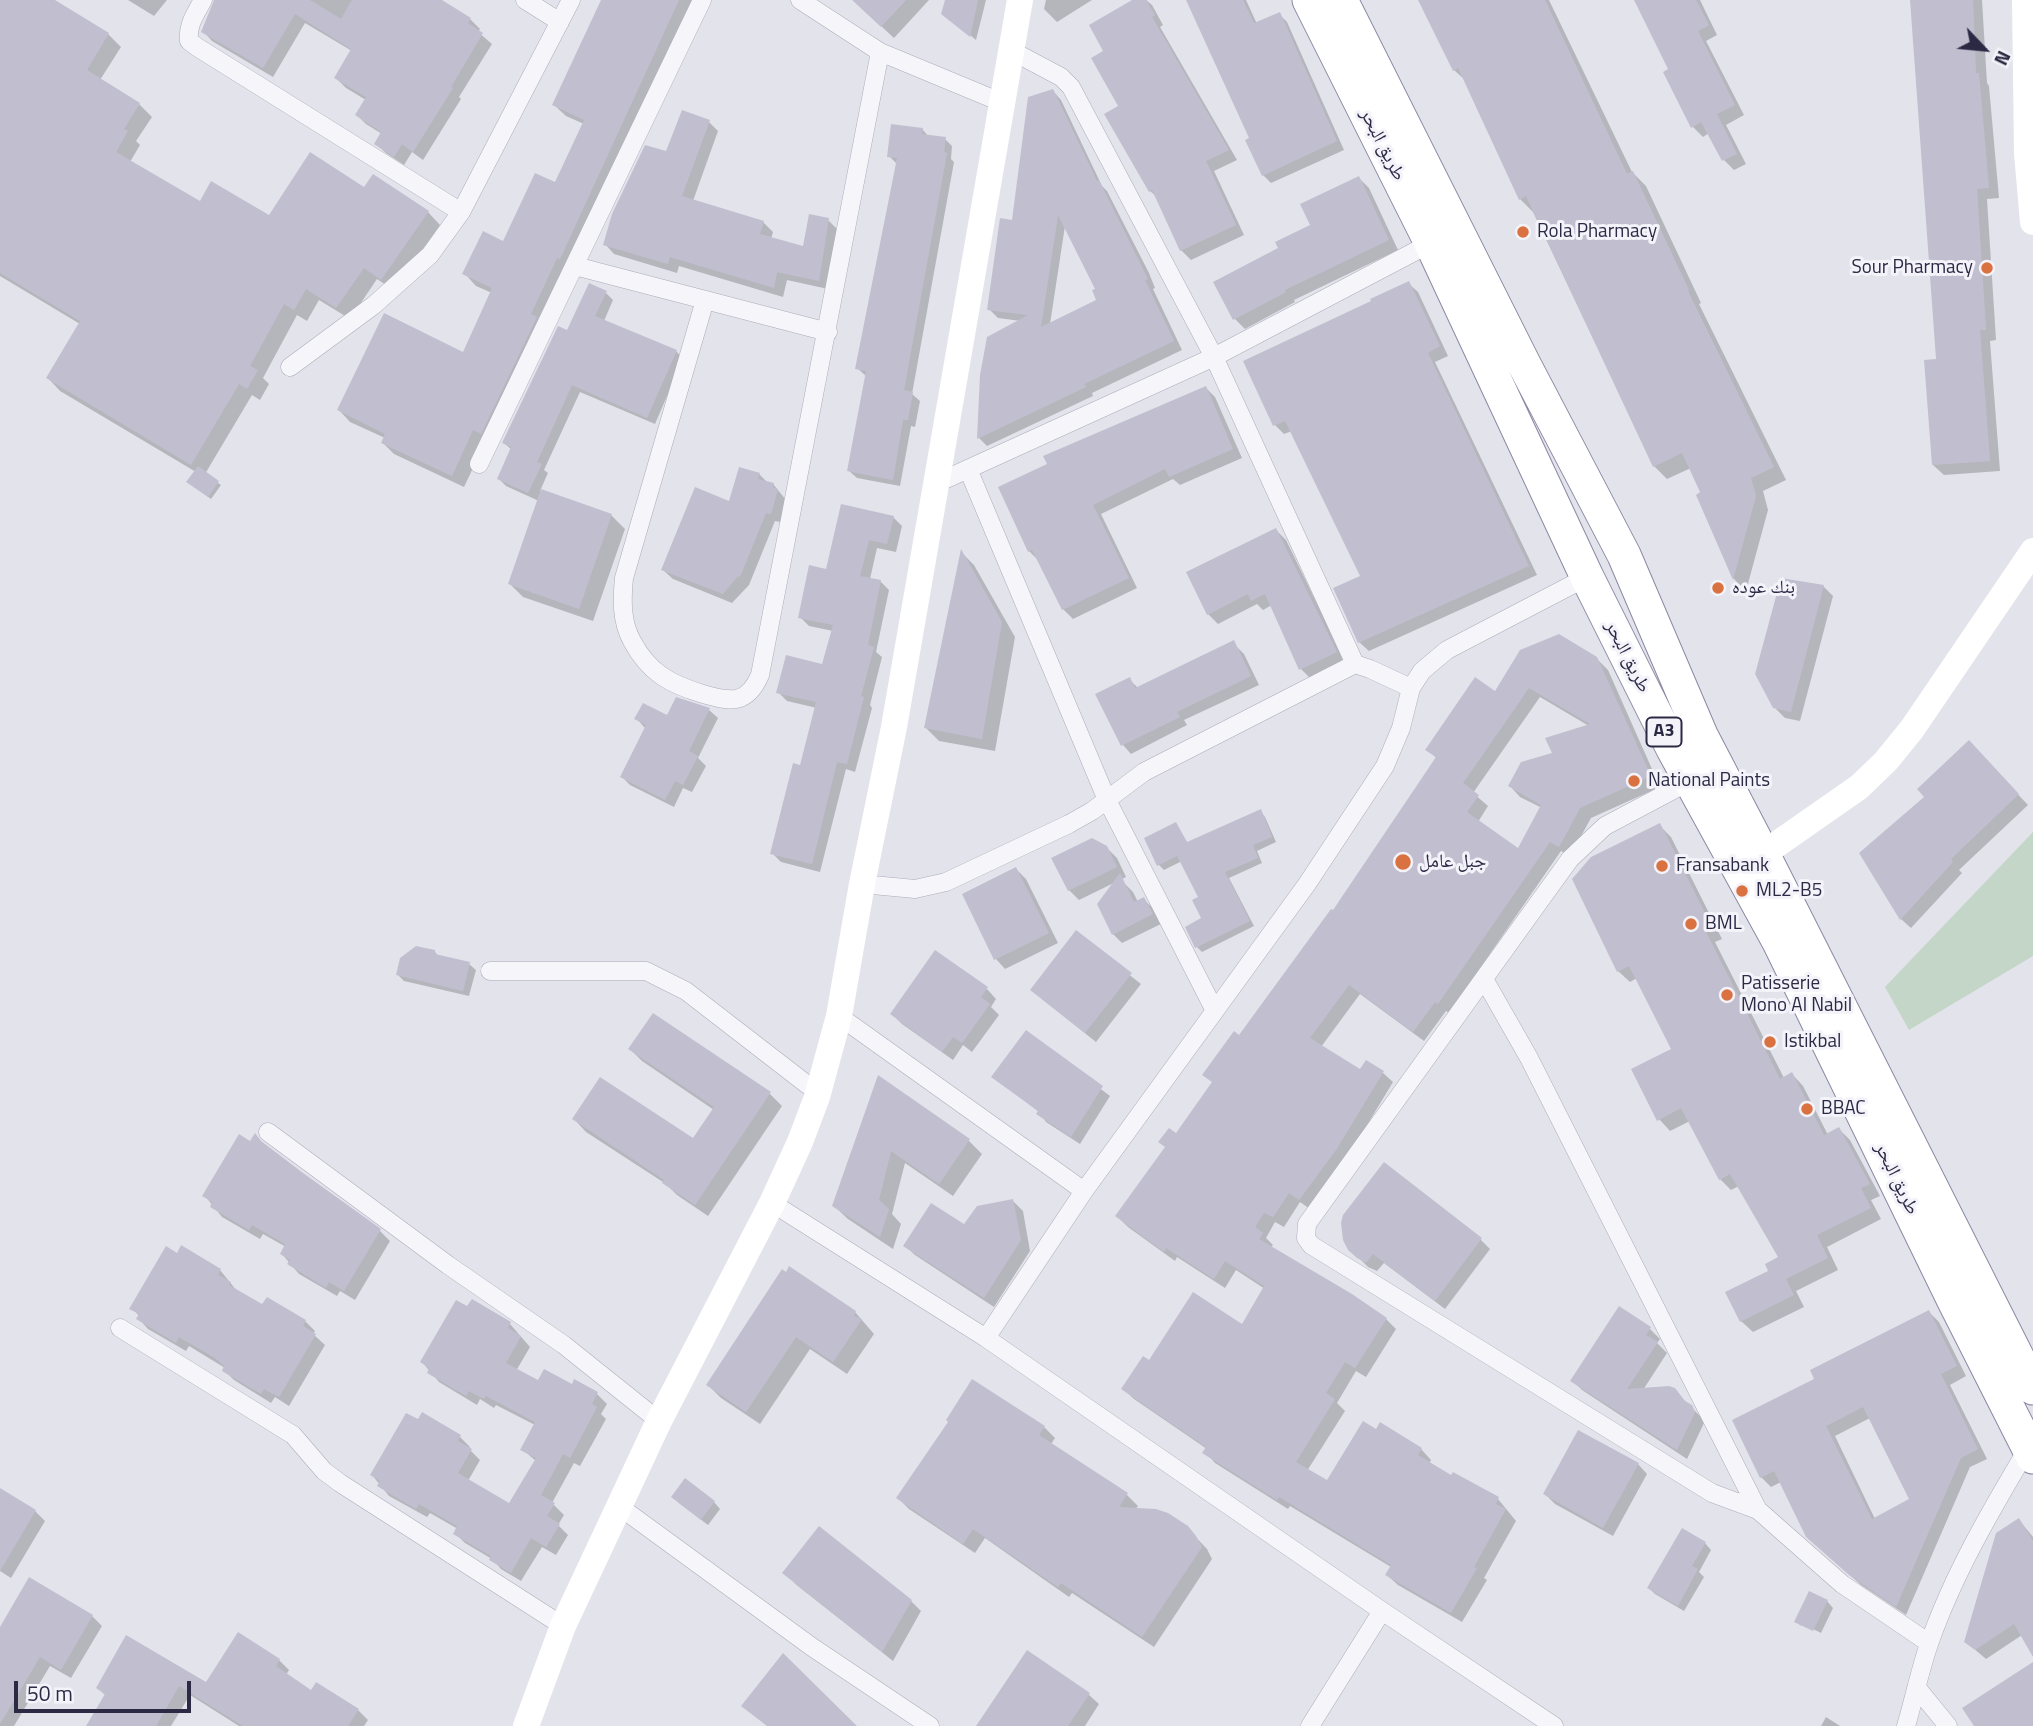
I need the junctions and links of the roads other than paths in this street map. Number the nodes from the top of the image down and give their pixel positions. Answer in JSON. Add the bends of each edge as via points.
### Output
{"nodes":[{"id":1,"x":203,"y":0,"type":"edge"},
{"id":2,"x":525,"y":0,"type":"edge"},
{"id":3,"x":571,"y":0,"type":"edge"},
{"id":4,"x":702,"y":0,"type":"edge"},
{"id":5,"x":800,"y":0,"type":"edge"},
{"id":6,"x":1020,"y":0,"type":"edge"},
{"id":7,"x":1309,"y":0,"type":"edge"},
{"id":8,"x":1341,"y":0,"type":"edge"},
{"id":9,"x":2025,"y":0,"type":"edge"},
{"id":10,"x":560,"y":22,"type":"junction"},
{"id":11,"x":1013,"y":51,"type":"junction"},
{"id":12,"x":880,"y":52,"type":"junction"},
{"id":13,"x":1003,"y":103,"type":"junction"},
{"id":14,"x":461,"y":212,"type":"junction"},
{"id":15,"x":2033,"y":222,"type":"edge"},
{"id":16,"x":1431,"y":243,"type":"junction"},
{"id":17,"x":575,"y":266,"type":"junction"},
{"id":18,"x":705,"y":300,"type":"junction"},
{"id":19,"x":828,"y":332,"type":"junction"},
{"id":20,"x":1214,"y":357,"type":"junction"},
{"id":21,"x":290,"y":367,"type":"dead end"},
{"id":22,"x":479,"y":464,"type":"dead end"},
{"id":23,"x":968,"y":469,"type":"junction"},
{"id":24,"x":934,"y":484,"type":"junction"},
{"id":25,"x":2033,"y":551,"type":"edge"},
{"id":26,"x":1587,"y":577,"type":"junction"},
{"id":27,"x":1354,"y":664,"type":"junction"},
{"id":28,"x":1411,"y":688,"type":"junction"},
{"id":29,"x":1690,"y":781,"type":"junction"},
{"id":30,"x":1107,"y":800,"type":"junction"},
{"id":31,"x":1763,"y":853,"type":"junction"},
{"id":32,"x":862,"y":884,"type":"junction"},
{"id":33,"x":490,"y":971,"type":"dead end"},
{"id":34,"x":1484,"y":979,"type":"junction"},
{"id":35,"x":1214,"y":1009,"type":"junction"},
{"id":36,"x":839,"y":1016,"type":"junction"},
{"id":37,"x":818,"y":1093,"type":"junction"},
{"id":38,"x":268,"y":1132,"type":"dead end"},
{"id":39,"x":1084,"y":1191,"type":"junction"},
{"id":40,"x":772,"y":1203,"type":"junction"},
{"id":41,"x":120,"y":1328,"type":"dead end"},
{"id":42,"x":986,"y":1338,"type":"junction"},
{"id":43,"x":2033,"y":1388,"type":"edge"},
{"id":44,"x":659,"y":1421,"type":"junction"},
{"id":45,"x":2030,"y":1452,"type":"edge"},
{"id":46,"x":620,"y":1507,"type":"junction"},
{"id":47,"x":1758,"y":1510,"type":"junction"},
{"id":48,"x":1382,"y":1611,"type":"junction"},
{"id":49,"x":563,"y":1626,"type":"junction"},
{"id":50,"x":1929,"y":1643,"type":"junction"},
{"id":51,"x":1917,"y":1688,"type":"junction"},
{"id":52,"x":526,"y":1726,"type":"edge"},
{"id":53,"x":930,"y":1726,"type":"edge"},
{"id":54,"x":1310,"y":1726,"type":"edge"},
{"id":55,"x":1554,"y":1726,"type":"edge"},
{"id":56,"x":1906,"y":1726,"type":"edge"},
{"id":57,"x":1948,"y":1726,"type":"edge"}],
"edges":[{"from":1,"to":14,"type":"street","via":[[191,22],[189,41]]},
{"from":2,"to":10,"type":"street"},
{"from":3,"to":10,"type":"street"},
{"from":4,"to":17,"type":"street"},
{"from":5,"to":12,"type":"street"},
{"from":6,"to":11,"type":"main road"},
{"from":7,"to":16,"type":"highway","name":"طريق البحر","number":"A3"},
{"from":8,"to":31,"type":"highway","name":"طريق البحر","number":"A3","via":[[1624,555],[1700,735]]},
{"from":9,"to":15,"type":"main road","via":[[2026,153]]},
{"from":10,"to":14,"type":"street"},
{"from":11,"to":13,"type":"main road"},
{"from":11,"to":20,"type":"street","via":[[1062,77],[1071,87]]},
{"from":12,"to":13,"type":"street"},
{"from":12,"to":19,"type":"street"},
{"from":13,"to":24,"type":"main road"},
{"from":14,"to":21,"type":"street","via":[[430,255],[374,305]]},
{"from":16,"to":20,"type":"street"},
{"from":16,"to":26,"type":"highway","name":"طريق البحر","number":"A3"},
{"from":17,"to":18,"type":"street"},
{"from":17,"to":22,"type":"street"},
{"from":18,"to":19,"type":"street"},
{"from":18,"to":19,"type":"street","via":[[622,598],[631,640],[653,670],[668,682],[720,699],[742,698],[760,675]]},
{"from":20,"to":23,"type":"street"},
{"from":20,"to":27,"type":"street"},
{"from":23,"to":24,"type":"street"},
{"from":23,"to":30,"type":"street"},
{"from":24,"to":32,"type":"main road","via":[[894,727]]},
{"from":25,"to":31,"type":"main road","via":[[1886,761],[1859,786]]},
{"from":26,"to":28,"type":"street","via":[[1447,650],[1422,671]]},
{"from":26,"to":29,"type":"highway","name":"طريق البحر","number":"A3"},
{"from":27,"to":28,"type":"street"},
{"from":27,"to":30,"type":"street","via":[[1164,761]]},
{"from":28,"to":35,"type":"street","via":[[1385,766],[1307,884]]},
{"from":29,"to":34,"type":"street","via":[[1605,826],[1588,840]]},
{"from":29,"to":45,"type":"highway","name":"طريق البحر","number":"A3","via":[[1779,943]]},
{"from":30,"to":32,"type":"street","via":[[1069,824],[946,882],[915,889]]},
{"from":30,"to":35,"type":"street"},
{"from":31,"to":43,"type":"highway","name":"طريق البحر","number":"A3"},
{"from":32,"to":36,"type":"main road"},
{"from":33,"to":37,"type":"street","via":[[646,971],[686,991]]},
{"from":34,"to":47,"type":"street","via":[[1529,1058]]},
{"from":34,"to":47,"type":"street","via":[[1307,1224],[1306,1238],[1712,1493]]},
{"from":35,"to":39,"type":"street"},
{"from":36,"to":37,"type":"main road"},
{"from":36,"to":39,"type":"street"},
{"from":37,"to":40,"type":"main road"},
{"from":38,"to":44,"type":"street","via":[[564,1345]]},
{"from":39,"to":42,"type":"street"},
{"from":40,"to":42,"type":"street"},
{"from":40,"to":44,"type":"main road"},
{"from":41,"to":49,"type":"street","via":[[293,1435],[340,1483]]},
{"from":42,"to":48,"type":"street"},
{"from":44,"to":46,"type":"main road"},
{"from":45,"to":50,"type":"street","via":[[1996,1500]]},
{"from":46,"to":49,"type":"main road"},
{"from":46,"to":53,"type":"street","via":[[812,1647]]},
{"from":47,"to":50,"type":"street","via":[[1842,1584]]},
{"from":48,"to":54,"type":"street"},
{"from":48,"to":55,"type":"street"},
{"from":49,"to":52,"type":"main road"},
{"from":50,"to":51,"type":"street"},
{"from":51,"to":56,"type":"street"},
{"from":51,"to":57,"type":"street"}]}
